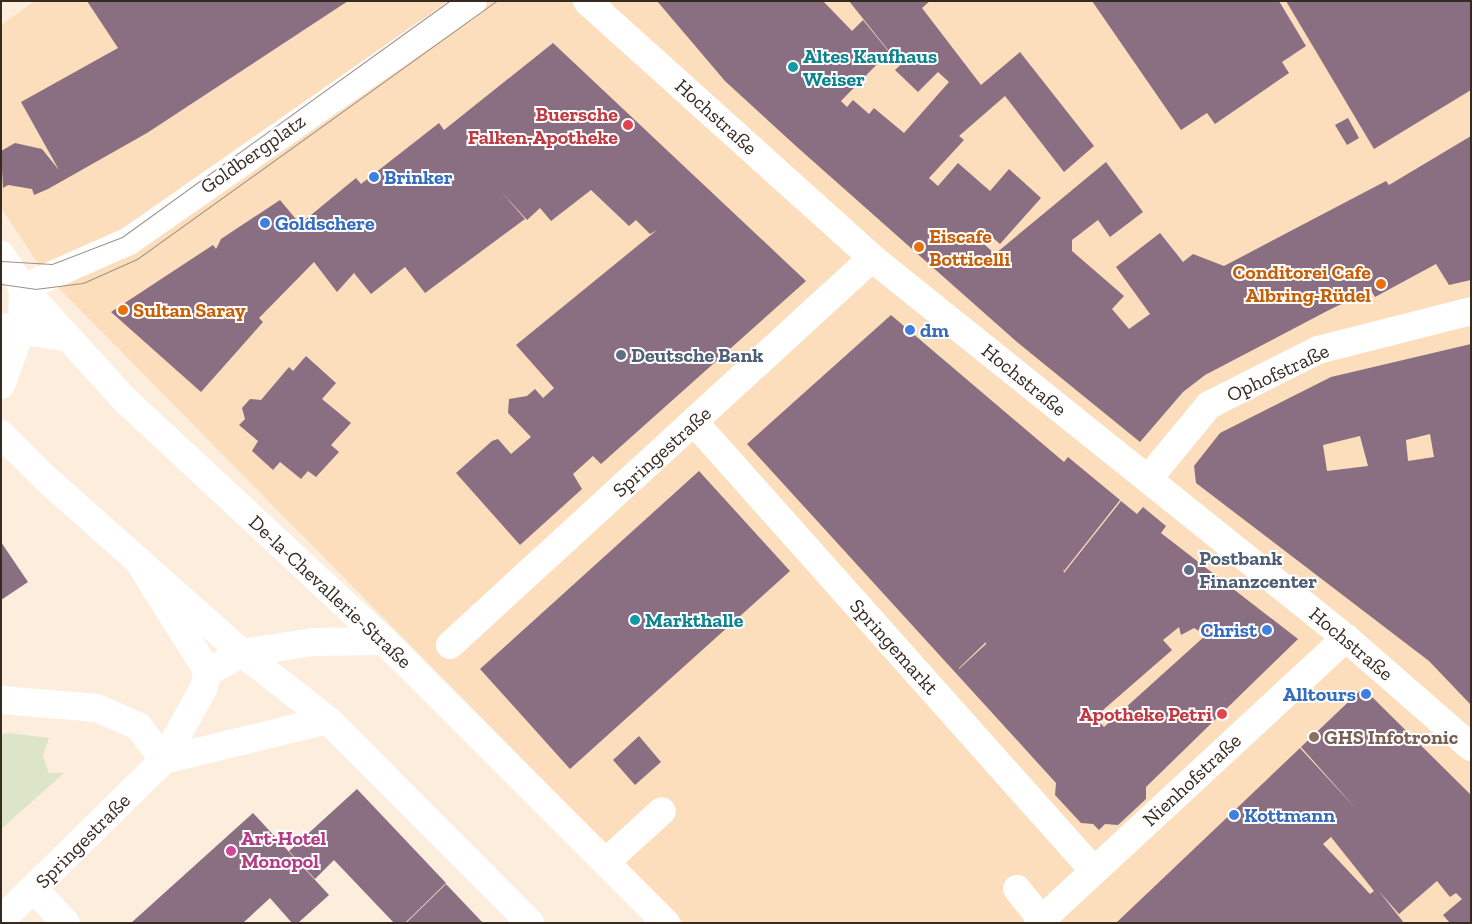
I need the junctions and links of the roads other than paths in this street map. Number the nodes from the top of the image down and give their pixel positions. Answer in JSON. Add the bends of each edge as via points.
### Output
{"nodes":[{"id":1,"x":473,"y":1,"type":"edge"},
{"id":2,"x":587,"y":1,"type":"edge"},
{"id":3,"x":1,"y":255,"type":"edge"},
{"id":4,"x":872,"y":258,"type":"junction"},
{"id":5,"x":23,"y":288,"type":"junction"},
{"id":6,"x":1471,"y":311,"type":"edge"},
{"id":7,"x":12,"y":328,"type":"edge"},
{"id":8,"x":68,"y":338,"type":"junction"},
{"id":9,"x":1,"y":385,"type":"edge"},
{"id":10,"x":694,"y":423,"type":"junction"},
{"id":11,"x":1,"y":434,"type":"edge"},
{"id":12,"x":1148,"y":479,"type":"junction"},
{"id":13,"x":137,"y":559,"type":"junction"},
{"id":14,"x":1346,"y":638,"type":"junction"},
{"id":15,"x":384,"y":641,"type":"junction"},
{"id":16,"x":450,"y":644,"type":"dead end"},
{"id":17,"x":242,"y":653,"type":"junction"},
{"id":18,"x":208,"y":672,"type":"junction"},
{"id":19,"x":1,"y":700,"type":"edge"},
{"id":20,"x":328,"y":720,"type":"junction"},
{"id":21,"x":1471,"y":747,"type":"edge"},
{"id":22,"x":164,"y":760,"type":"junction"},
{"id":23,"x":662,"y":811,"type":"dead end"},
{"id":24,"x":607,"y":861,"type":"junction"},
{"id":25,"x":1094,"y":871,"type":"junction"},
{"id":26,"x":1017,"y":889,"type":"dead end"},
{"id":27,"x":35,"y":890,"type":"junction"},
{"id":28,"x":1,"y":920,"type":"edge"},
{"id":29,"x":1040,"y":921,"type":"edge"},
{"id":30,"x":66,"y":923,"type":"edge"},
{"id":31,"x":530,"y":923,"type":"edge"},
{"id":32,"x":666,"y":923,"type":"edge"}],
"edges":[{"from":1,"to":5,"type":"street","name":"Goldbergplatz","via":[[129,241]]},
{"from":2,"to":4,"type":"street","name":"Hochstraße"},
{"from":3,"to":5,"type":"street","name":"De-la-Chevallerie-Straße"},
{"from":4,"to":10,"type":"street","name":"Springestraße"},
{"from":4,"to":12,"type":"street","name":"Hochstraße"},
{"from":5,"to":7,"type":"street"},
{"from":5,"to":8,"type":"street","name":"De-la-Chevallerie-Straße"},
{"from":6,"to":12,"type":"street","name":"Ophofstraße","via":[[1318,350],[1209,405]]},
{"from":7,"to":8,"type":"street"},
{"from":7,"to":9,"type":"street"},
{"from":8,"to":15,"type":"street","name":"De-la-Chevallerie-Straße","via":[[126,400]]},
{"from":10,"to":16,"type":"street","name":"Springestraße"},
{"from":10,"to":25,"type":"street","name":"Springemarkt"},
{"from":11,"to":13,"type":"street"},
{"from":12,"to":14,"type":"street","name":"Hochstraße"},
{"from":13,"to":17,"type":"street"},
{"from":13,"to":18,"type":"street"},
{"from":14,"to":21,"type":"street","name":"Hochstraße"},
{"from":14,"to":25,"type":"street","name":"Nienhofstraße"},
{"from":15,"to":17,"type":"street","via":[[313,642]]},
{"from":15,"to":24,"type":"street","name":"De-la-Chevallerie-Straße"},
{"from":17,"to":18,"type":"street"},
{"from":17,"to":20,"type":"street"},
{"from":18,"to":22,"type":"street","name":"Springestraße","via":[[203,689]]},
{"from":19,"to":22,"type":"street","via":[[96,708],[138,726]]},
{"from":20,"to":22,"type":"street"},
{"from":20,"to":31,"type":"street"},
{"from":22,"to":27,"type":"street","name":"Springestraße"},
{"from":23,"to":24,"type":"street"},
{"from":24,"to":32,"type":"street","name":"De-la-Chevallerie-Straße"},
{"from":25,"to":29,"type":"street","name":"Nienhofstraße"},
{"from":26,"to":29,"type":"street"},
{"from":27,"to":28,"type":"street","name":"Springestraße"},
{"from":27,"to":30,"type":"street"}]}
